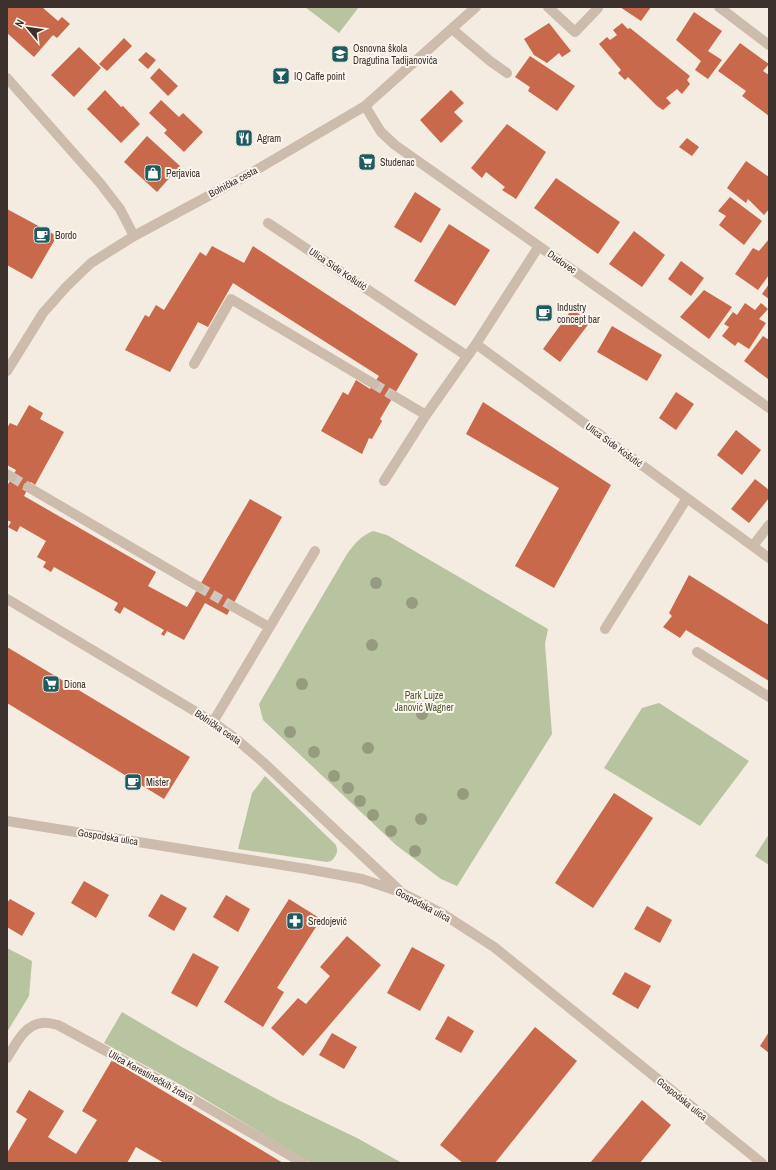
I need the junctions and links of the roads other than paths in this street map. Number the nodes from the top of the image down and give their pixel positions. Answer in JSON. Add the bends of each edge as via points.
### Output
{"nodes":[{"id":1,"x":476,"y":7,"type":"edge"},
{"id":2,"x":548,"y":7,"type":"edge"},
{"id":3,"x":719,"y":7,"type":"edge"},
{"id":4,"x":598,"y":8,"type":"edge"},
{"id":5,"x":452,"y":29,"type":"junction"},
{"id":6,"x":769,"y":45,"type":"edge"},
{"id":7,"x":507,"y":73,"type":"dead end"},
{"id":8,"x":7,"y":78,"type":"edge"},
{"id":9,"x":365,"y":106,"type":"junction"},
{"id":10,"x":268,"y":223,"type":"dead end"},
{"id":11,"x":134,"y":236,"type":"junction"},
{"id":12,"x":539,"y":246,"type":"junction"},
{"id":13,"x":476,"y":344,"type":"junction"},
{"id":14,"x":467,"y":356,"type":"junction"},
{"id":15,"x":194,"y":364,"type":"dead end"},
{"id":16,"x":7,"y":371,"type":"edge"},
{"id":17,"x":374,"y":384,"type":"tunnel mouth"},
{"id":18,"x":394,"y":396,"type":"tunnel mouth"},
{"id":19,"x":769,"y":408,"type":"edge"},
{"id":20,"x":426,"y":415,"type":"junction"},
{"id":21,"x":384,"y":481,"type":"dead end"},
{"id":22,"x":28,"y":487,"type":"tunnel mouth"},
{"id":23,"x":687,"y":498,"type":"junction"},
{"id":24,"x":769,"y":525,"type":"edge"},
{"id":25,"x":753,"y":546,"type":"junction"},
{"id":26,"x":315,"y":551,"type":"dead end"},
{"id":27,"x":769,"y":558,"type":"edge"},
{"id":28,"x":199,"y":587,"type":"tunnel mouth"},
{"id":29,"x":7,"y":599,"type":"edge"},
{"id":30,"x":232,"y":606,"type":"tunnel mouth"},
{"id":31,"x":269,"y":627,"type":"junction"},
{"id":32,"x":605,"y":629,"type":"dead end"},
{"id":33,"x":697,"y":652,"type":"dead end"},
{"id":34,"x":769,"y":697,"type":"edge"},
{"id":35,"x":213,"y":722,"type":"junction"},
{"id":36,"x":7,"y":821,"type":"edge"},
{"id":37,"x":400,"y":892,"type":"junction"},
{"id":38,"x":7,"y":1058,"type":"edge"},
{"id":39,"x":303,"y":1163,"type":"edge"},
{"id":40,"x":762,"y":1163,"type":"edge"}],
"edges":[{"from":1,"to":5,"type":"street","name":"Bolnička cesta"},
{"from":2,"to":4,"type":"street","via":[[575,32]]},
{"from":3,"to":6,"type":"street"},
{"from":5,"to":7,"type":"street"},
{"from":5,"to":9,"type":"street","name":"Bolnička cesta"},
{"from":8,"to":11,"type":"street","via":[[100,183],[120,209]]},
{"from":9,"to":11,"type":"street","name":"Bolnička cesta","via":[[251,173]]},
{"from":9,"to":12,"type":"street","name":"Dudovec","via":[[381,132],[395,146]]},
{"from":10,"to":14,"type":"street","name":"Ulica Side Košutić"},
{"from":11,"to":16,"type":"street","name":"Bolnička cesta","via":[[91,263],[67,286],[43,313]]},
{"from":12,"to":13,"type":"street"},
{"from":12,"to":19,"type":"street","name":"Dudovec"},
{"from":13,"to":14,"type":"street"},
{"from":13,"to":23,"type":"street","name":"Ulica Side Košutić"},
{"from":14,"to":20,"type":"street"},
{"from":15,"to":17,"type":"street","via":[[231,300]]},
{"from":18,"to":20,"type":"street"},
{"from":20,"to":21,"type":"street"},
{"from":22,"to":28,"type":"street"},
{"from":23,"to":25,"type":"street","name":"Ulica Side Košutić"},
{"from":23,"to":32,"type":"street"},
{"from":24,"to":25,"type":"street"},
{"from":25,"to":27,"type":"street","name":"Ulica Side Košutić"},
{"from":26,"to":31,"type":"street"},
{"from":29,"to":35,"type":"street","name":"Bolnička cesta"},
{"from":30,"to":31,"type":"street"},
{"from":31,"to":35,"type":"street"},
{"from":33,"to":34,"type":"street"},
{"from":35,"to":37,"type":"street","name":"Bolnička cesta","via":[[264,763]]},
{"from":36,"to":37,"type":"street","name":"Gospodska ulica","via":[[307,869],[362,880]]},
{"from":37,"to":40,"type":"street","name":"Gospodska ulica","via":[[443,914],[494,947]]},
{"from":38,"to":39,"type":"street","name":"Ulica Kerestinečkih žrtava","via":[[23,1032],[34,1024],[44,1022],[58,1025]]}]}
